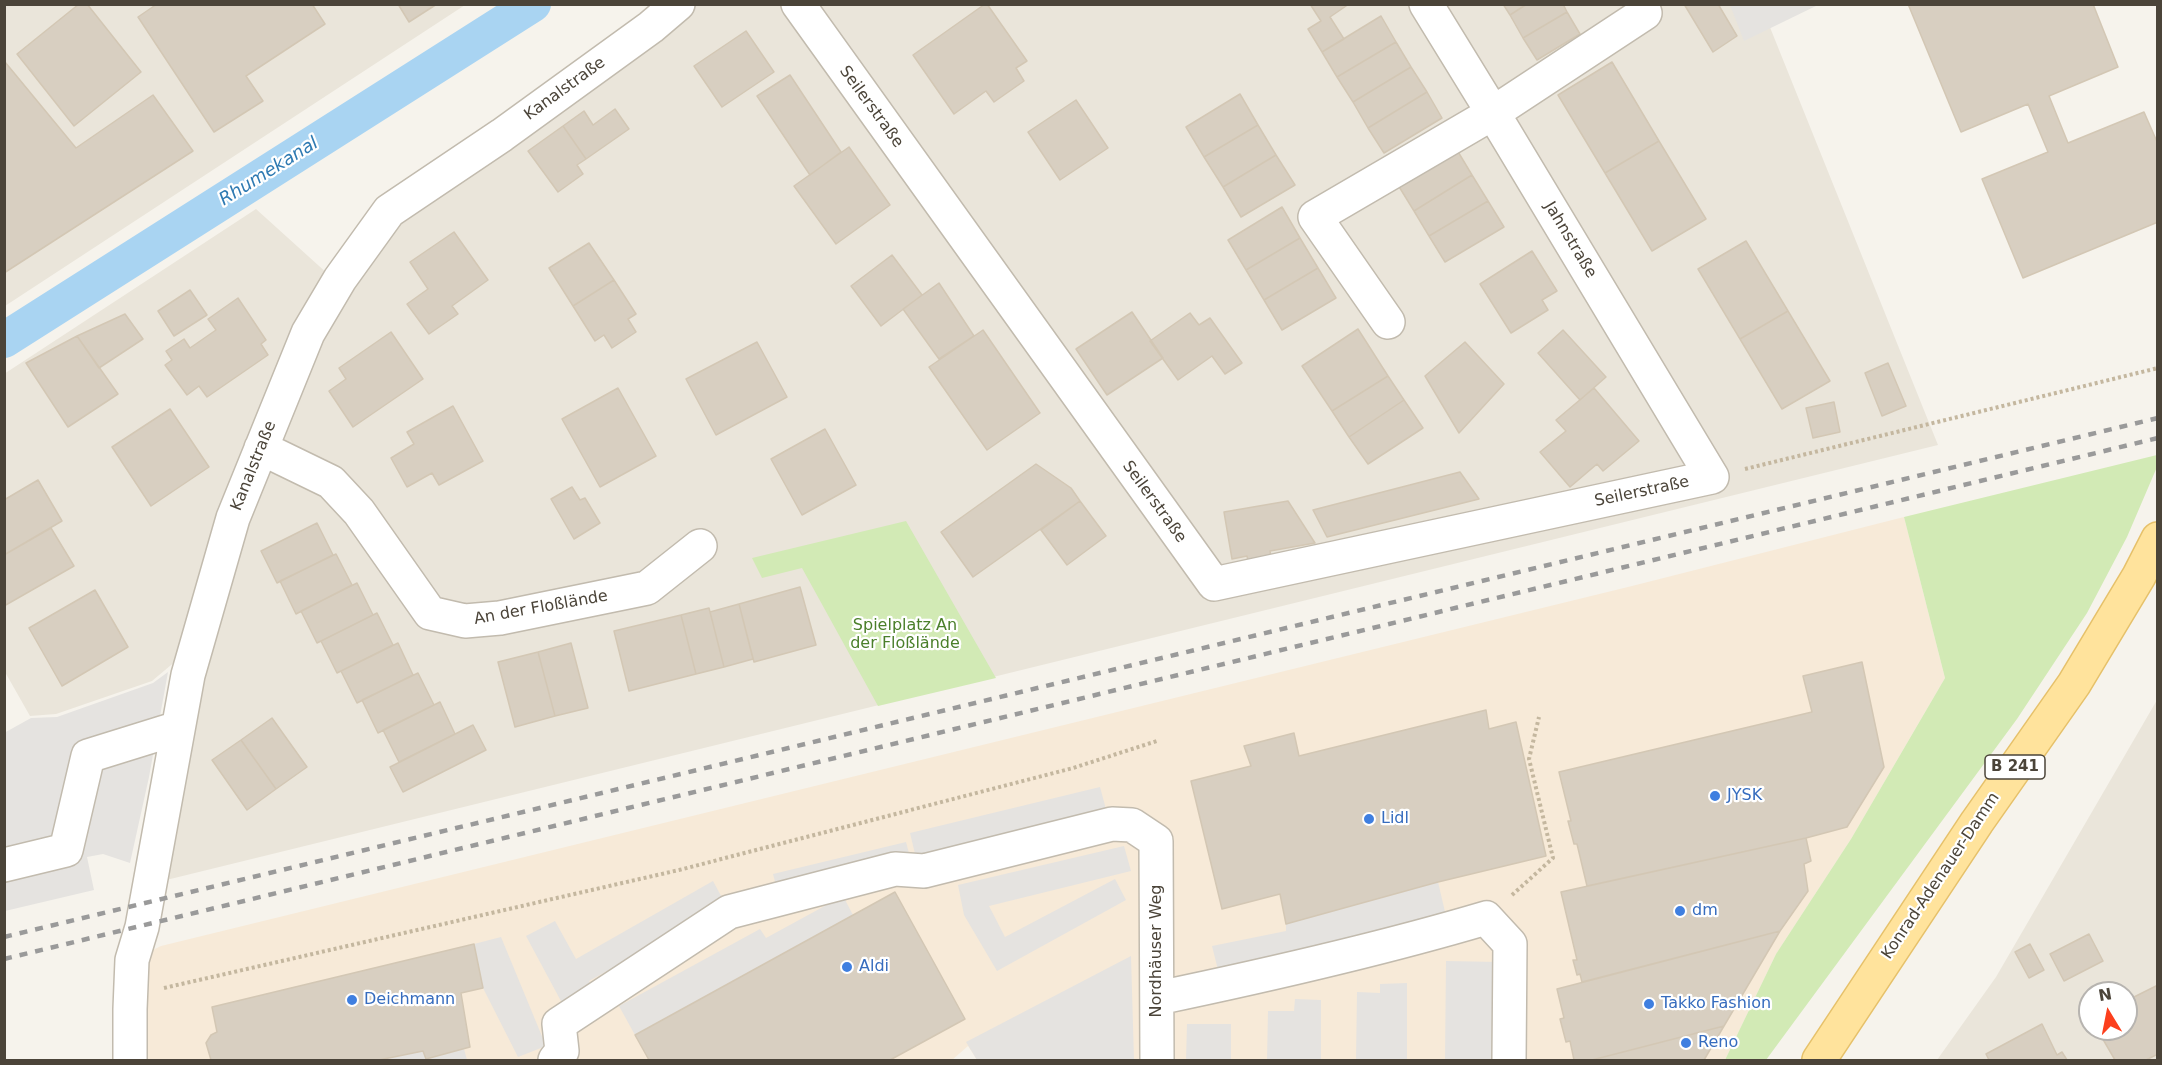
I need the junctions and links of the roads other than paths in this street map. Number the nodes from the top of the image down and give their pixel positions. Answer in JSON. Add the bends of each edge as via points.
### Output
{"nodes":[{"id":1,"x":678,"y":4,"type":"edge"},
{"id":2,"x":798,"y":4,"type":"edge"},
{"id":3,"x":1426,"y":4,"type":"edge"},
{"id":4,"x":1645,"y":13,"type":"dead end"},
{"id":5,"x":1493,"y":113,"type":"junction"},
{"id":6,"x":1388,"y":322,"type":"dead end"},
{"id":7,"x":261,"y":448,"type":"junction"},
{"id":8,"x":1712,"y":477,"type":"joint"},
{"id":9,"x":2157,"y":539,"type":"edge"},
{"id":10,"x":700,"y":546,"type":"dead end"},
{"id":11,"x":178,"y":728,"type":"junction"},
{"id":12,"x":4,"y":865,"type":"edge"},
{"id":13,"x":1158,"y":998,"type":"junction"},
{"id":14,"x":130,"y":1060,"type":"edge"},
{"id":15,"x":555,"y":1060,"type":"edge"},
{"id":16,"x":1157,"y":1060,"type":"edge"},
{"id":17,"x":1509,"y":1060,"type":"edge"},
{"id":18,"x":1819,"y":1060,"type":"edge"}],
"edges":[{"from":1,"to":7,"type":"street","name":"Kanalstraße","via":[[502,135],[389,211],[340,279],[308,333]]},
{"from":2,"to":8,"type":"street","name":"Seilerstraße","via":[[1214,584]]},
{"from":3,"to":5,"type":"street","name":"Jahnstraße"},
{"from":4,"to":5,"type":"street"},
{"from":5,"to":6,"type":"street","via":[[1315,217]]},
{"from":5,"to":8,"type":"street","name":"Jahnstraße"},
{"from":7,"to":10,"type":"street","name":"An der Floßlände","via":[[331,482],[359,512],[430,613],[465,621],[500,618],[647,588]]},
{"from":7,"to":11,"type":"street","name":"Kanalstraße","via":[[233,518],[188,675]]},
{"from":9,"to":18,"type":"main road","name":"Konrad-Adenauer-Damm","number":"B 241","via":[[2074,684]]},
{"from":11,"to":12,"type":"street","via":[[88,756],[66,850]]},
{"from":11,"to":14,"type":"street","name":"Kanalstraße","via":[[142,927],[132,960]]},
{"from":13,"to":15,"type":"street","name":"Nordhäuser Weg","via":[[1156,841],[1132,825],[1112,824],[924,871],[895,869],[729,912],[560,1024],[562,1051]]},
{"from":13,"to":16,"type":"street","name":"Nordhäuser Weg"},
{"from":13,"to":17,"type":"street","via":[[1411,940],[1486,918],[1510,944]]}]}
